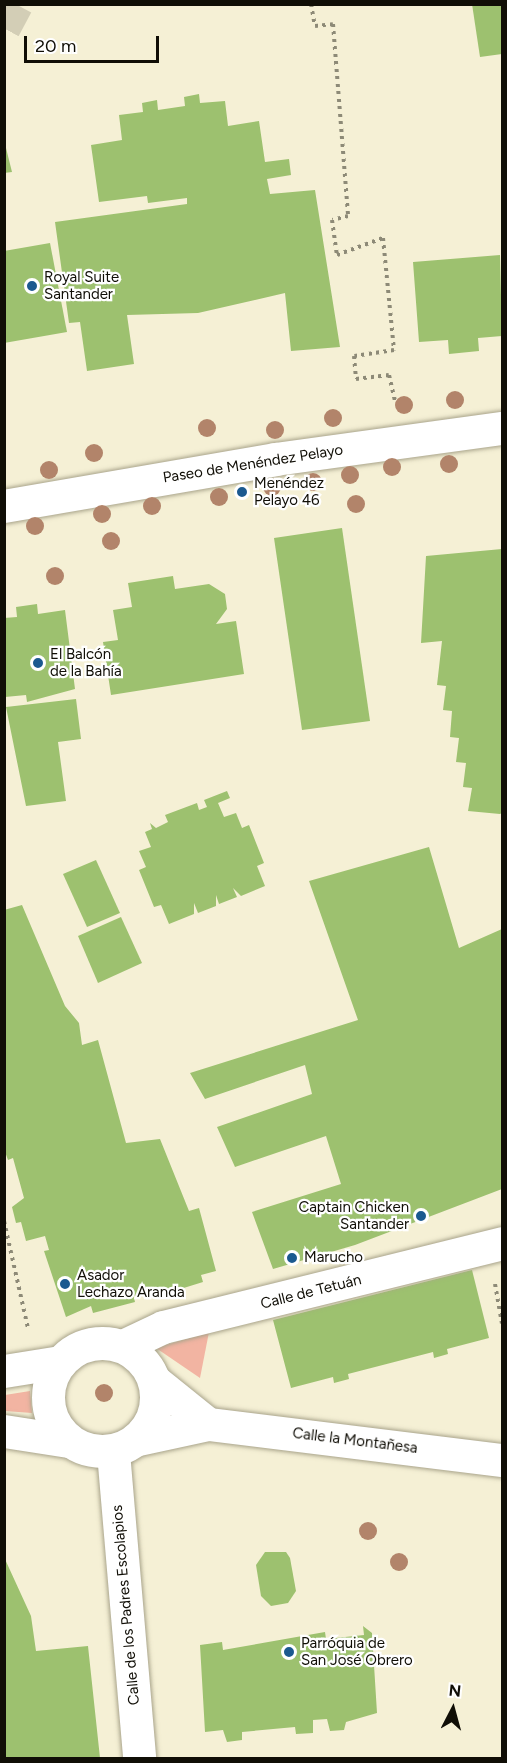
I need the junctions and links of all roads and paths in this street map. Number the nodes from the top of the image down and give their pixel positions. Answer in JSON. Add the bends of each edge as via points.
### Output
{"nodes":[{"id":1,"x":310,"y":4,"type":"edge"},
{"id":2,"x":389,"y":375,"type":"dead end"},
{"id":3,"x":502,"y":428,"type":"edge"},
{"id":4,"x":4,"y":506,"type":"edge"},
{"id":5,"x":4,"y":1221,"type":"edge"},
{"id":6,"x":502,"y":1243,"type":"edge"},
{"id":7,"x":123,"y":1346,"type":"junction"},
{"id":8,"x":48,"y":1363,"type":"junction"},
{"id":9,"x":4,"y":1371,"type":"edge"},
{"id":10,"x":156,"y":1382,"type":"junction"},
{"id":11,"x":208,"y":1424,"type":"junction"},
{"id":12,"x":4,"y":1431,"type":"edge"},
{"id":13,"x":68,"y":1441,"type":"junction"},
{"id":14,"x":126,"y":1445,"type":"junction"},
{"id":15,"x":502,"y":1460,"type":"edge"},
{"id":16,"x":139,"y":1758,"type":"edge"}],
"edges":[{"from":1,"to":2,"type":"path","via":[[315,26],[333,24],[348,216],[332,220],[337,255],[383,238],[394,350],[354,356],[356,379]]},
{"from":3,"to":4,"type":"street","name":"Paseo de Menéndez Pelayo","via":[[275,459]]},
{"from":5,"to":8,"type":"path"},
{"from":6,"to":7,"type":"street","name":"Calle de Tetuán","via":[[163,1327]]},
{"from":7,"to":8,"type":"street","via":[[100,1342]]},
{"from":7,"to":10,"type":"street","via":[[143,1360]]},
{"from":8,"to":9,"type":"street"},
{"from":8,"to":13,"type":"street","via":[[51,1418]]},
{"from":10,"to":11,"type":"street"},
{"from":10,"to":14,"type":"street","via":[[156,1413]]},
{"from":11,"to":14,"type":"street","name":"Calle la Montañesa"},
{"from":11,"to":15,"type":"street","name":"Calle la Montañesa"},
{"from":12,"to":13,"type":"street"},
{"from":13,"to":14,"type":"street","via":[[90,1451]]},
{"from":14,"to":16,"type":"street","name":"Calle de los Padres Escolapios"}]}
